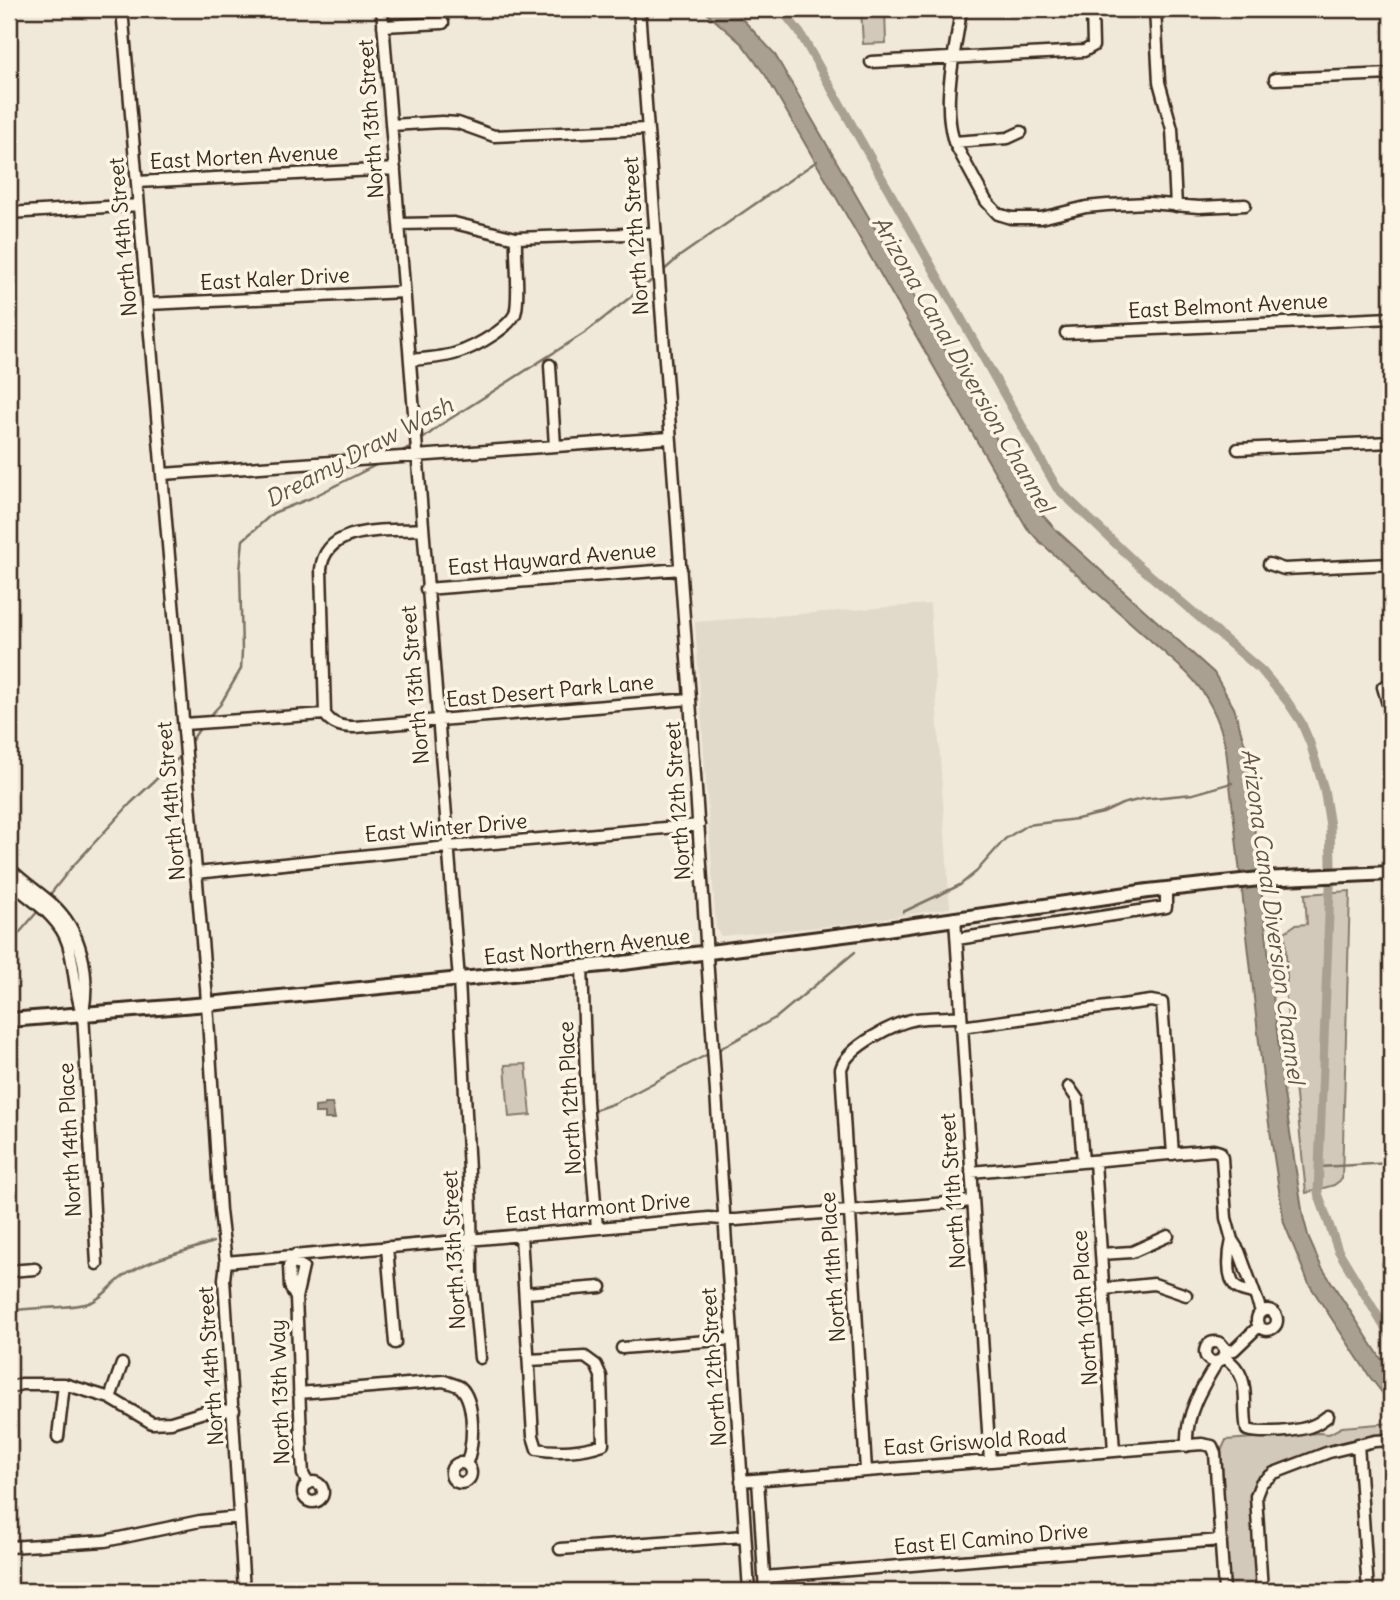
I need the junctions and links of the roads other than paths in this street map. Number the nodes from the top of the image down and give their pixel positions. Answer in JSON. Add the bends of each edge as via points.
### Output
{"nodes":[{"id":1,"x":122,"y":9,"type":"edge"},
{"id":2,"x":382,"y":9,"type":"edge"},
{"id":3,"x":639,"y":9,"type":"edge"},
{"id":4,"x":961,"y":9,"type":"edge"},
{"id":5,"x":1092,"y":9,"type":"edge"},
{"id":6,"x":1155,"y":9,"type":"edge"},
{"id":7,"x":443,"y":23,"type":"dead end"},
{"id":8,"x":383,"y":26,"type":"junction"},
{"id":9,"x":953,"y":58,"type":"junction"},
{"id":10,"x":871,"y":62,"type":"dead end"},
{"id":11,"x":1391,"y":74,"type":"edge"},
{"id":12,"x":1275,"y":79,"type":"dead end"},
{"id":13,"x":391,"y":125,"type":"junction"},
{"id":14,"x":648,"y":129,"type":"junction"},
{"id":15,"x":1021,"y":132,"type":"dead end"},
{"id":16,"x":954,"y":142,"type":"junction"},
{"id":17,"x":395,"y":169,"type":"junction"},
{"id":18,"x":137,"y":182,"type":"junction"},
{"id":19,"x":139,"y":205,"type":"junction"},
{"id":20,"x":1245,"y":205,"type":"dead end"},
{"id":21,"x":1176,"y":206,"type":"junction"},
{"id":22,"x":9,"y":213,"type":"edge"},
{"id":23,"x":399,"y":224,"type":"junction"},
{"id":24,"x":655,"y":233,"type":"junction"},
{"id":25,"x":516,"y":238,"type":"junction"},
{"id":26,"x":404,"y":292,"type":"junction"},
{"id":27,"x":148,"y":304,"type":"junction"},
{"id":28,"x":1391,"y":318,"type":"edge"},
{"id":29,"x":1066,"y":333,"type":"dead end"},
{"id":30,"x":410,"y":360,"type":"junction"},
{"id":31,"x":550,"y":365,"type":"dead end"},
{"id":32,"x":669,"y":438,"type":"junction"},
{"id":33,"x":1391,"y":442,"type":"edge"},
{"id":34,"x":555,"y":446,"type":"junction"},
{"id":35,"x":1238,"y":449,"type":"dead end"},
{"id":36,"x":417,"y":457,"type":"junction"},
{"id":37,"x":163,"y":474,"type":"junction"},
{"id":38,"x":422,"y":529,"type":"junction"},
{"id":39,"x":1269,"y":564,"type":"dead end"},
{"id":40,"x":1391,"y":564,"type":"edge"},
{"id":41,"x":681,"y":569,"type":"junction"},
{"id":42,"x":426,"y":589,"type":"junction"},
{"id":43,"x":1387,"y":687,"type":"edge"},
{"id":44,"x":690,"y":699,"type":"junction"},
{"id":45,"x":1391,"y":715,"type":"edge"},
{"id":46,"x":327,"y":718,"type":"junction"},
{"id":47,"x":437,"y":720,"type":"junction"},
{"id":48,"x":184,"y":724,"type":"junction"},
{"id":49,"x":699,"y":825,"type":"junction"},
{"id":50,"x":448,"y":847,"type":"junction"},
{"id":51,"x":9,"y":868,"type":"edge"},
{"id":52,"x":196,"y":873,"type":"junction"},
{"id":53,"x":1391,"y":873,"type":"edge"},
{"id":54,"x":9,"y":881,"type":"edge"},
{"id":55,"x":1166,"y":888,"type":"junction"},
{"id":56,"x":36,"y":898,"type":"junction"},
{"id":57,"x":955,"y":918,"type":"junction"},
{"id":58,"x":957,"y":939,"type":"junction"},
{"id":59,"x":707,"y":954,"type":"junction"},
{"id":60,"x":582,"y":967,"type":"junction"},
{"id":61,"x":458,"y":980,"type":"junction"},
{"id":62,"x":208,"y":1004,"type":"junction"},
{"id":63,"x":83,"y":1013,"type":"junction"},
{"id":64,"x":9,"y":1020,"type":"edge"},
{"id":65,"x":961,"y":1022,"type":"junction"},
{"id":66,"x":1069,"y":1087,"type":"dead end"},
{"id":67,"x":1173,"y":1154,"type":"junction"},
{"id":68,"x":1095,"y":1162,"type":"junction"},
{"id":69,"x":1083,"y":1163,"type":"junction"},
{"id":70,"x":971,"y":1172,"type":"junction"},
{"id":71,"x":973,"y":1201,"type":"junction"},
{"id":72,"x":848,"y":1211,"type":"junction"},
{"id":73,"x":724,"y":1219,"type":"junction"},
{"id":74,"x":597,"y":1228,"type":"junction"},
{"id":75,"x":521,"y":1235,"type":"junction"},
{"id":76,"x":1168,"y":1236,"type":"dead end"},
{"id":77,"x":472,"y":1239,"type":"junction"},
{"id":78,"x":1232,"y":1241,"type":"junction"},
{"id":79,"x":387,"y":1247,"type":"junction"},
{"id":80,"x":1101,"y":1254,"type":"junction"},
{"id":81,"x":1391,"y":1258,"type":"edge"},
{"id":82,"x":295,"y":1259,"type":"junction"},
{"id":83,"x":226,"y":1262,"type":"junction"},
{"id":84,"x":97,"y":1264,"type":"dead end"},
{"id":85,"x":35,"y":1269,"type":"dead end"},
{"id":86,"x":9,"y":1271,"type":"edge"},
{"id":87,"x":1391,"y":1271,"type":"edge"},
{"id":88,"x":601,"y":1287,"type":"dead end"},
{"id":89,"x":1104,"y":1289,"type":"junction"},
{"id":90,"x":525,"y":1293,"type":"junction"},
{"id":91,"x":1252,"y":1293,"type":"junction"},
{"id":92,"x":1186,"y":1294,"type":"dead end"},
{"id":93,"x":1261,"y":1311,"type":"junction"},
{"id":94,"x":1259,"y":1326,"type":"junction"},
{"id":95,"x":732,"y":1339,"type":"junction"},
{"id":96,"x":395,"y":1343,"type":"dead end"},
{"id":97,"x":622,"y":1348,"type":"dead end"},
{"id":98,"x":1222,"y":1356,"type":"junction"},
{"id":99,"x":480,"y":1358,"type":"dead end"},
{"id":100,"x":529,"y":1360,"type":"junction"},
{"id":101,"x":122,"y":1364,"type":"dead end"},
{"id":102,"x":64,"y":1384,"type":"junction"},
{"id":103,"x":9,"y":1388,"type":"edge"},
{"id":104,"x":299,"y":1393,"type":"junction"},
{"id":105,"x":110,"y":1398,"type":"junction"},
{"id":106,"x":234,"y":1410,"type":"junction"},
{"id":107,"x":1328,"y":1416,"type":"dead end"},
{"id":108,"x":58,"y":1437,"type":"dead end"},
{"id":109,"x":1391,"y":1440,"type":"edge"},
{"id":110,"x":1358,"y":1444,"type":"junction"},
{"id":111,"x":1187,"y":1446,"type":"junction"},
{"id":112,"x":1114,"y":1451,"type":"junction"},
{"id":113,"x":990,"y":1461,"type":"junction"},
{"id":114,"x":466,"y":1464,"type":"dead end"},
{"id":115,"x":866,"y":1470,"type":"junction"},
{"id":116,"x":758,"y":1480,"type":"junction"},
{"id":117,"x":741,"y":1481,"type":"junction"},
{"id":118,"x":308,"y":1484,"type":"dead end"},
{"id":119,"x":239,"y":1517,"type":"junction"},
{"id":120,"x":745,"y":1535,"type":"junction"},
{"id":121,"x":1221,"y":1540,"type":"junction"},
{"id":122,"x":9,"y":1547,"type":"edge"},
{"id":123,"x":560,"y":1549,"type":"dead end"},
{"id":124,"x":764,"y":1577,"type":"junction"},
{"id":125,"x":244,"y":1591,"type":"edge"},
{"id":126,"x":749,"y":1591,"type":"edge"},
{"id":127,"x":765,"y":1591,"type":"edge"},
{"id":128,"x":1224,"y":1591,"type":"edge"},
{"id":129,"x":1262,"y":1591,"type":"edge"},
{"id":130,"x":1368,"y":1591,"type":"edge"}],
"edges":[{"from":1,"to":18,"type":"street","name":"North 14th Street"},
{"from":2,"to":8,"type":"street","name":"North 13th Street"},
{"from":3,"to":14,"type":"street","name":"North 12th Street"},
{"from":4,"to":9,"type":"street"},
{"from":5,"to":9,"type":"street","via":[[1093,46],[1084,51]]},
{"from":6,"to":21,"type":"street","via":[[1159,82],[1172,129]]},
{"from":7,"to":8,"type":"street"},
{"from":8,"to":13,"type":"street","name":"North 13th Street"},
{"from":9,"to":10,"type":"street"},
{"from":9,"to":16,"type":"street"},
{"from":11,"to":12,"type":"street"},
{"from":13,"to":14,"type":"street","via":[[458,123],[494,136]]},
{"from":13,"to":17,"type":"street","name":"North 13th Street"},
{"from":14,"to":24,"type":"street","name":"North 12th Street"},
{"from":15,"to":16,"type":"street","via":[[1008,138]]},
{"from":16,"to":21,"type":"street","via":[[998,214],[1024,219],[1107,205]]},
{"from":17,"to":18,"type":"street","name":"East Morten Avenue"},
{"from":17,"to":23,"type":"street","name":"North 13th Street"},
{"from":18,"to":19,"type":"street","name":"North 14th Street"},
{"from":19,"to":22,"type":"street"},
{"from":19,"to":27,"type":"street","name":"North 14th Street"},
{"from":20,"to":21,"type":"street"},
{"from":23,"to":25,"type":"street","via":[[454,223]]},
{"from":23,"to":26,"type":"street","name":"North 13th Street"},
{"from":24,"to":25,"type":"street"},
{"from":24,"to":32,"type":"street","name":"North 12th Street"},
{"from":25,"to":30,"type":"street","via":[[518,315],[463,352]]},
{"from":26,"to":27,"type":"street","name":"East Kaler Drive"},
{"from":26,"to":30,"type":"street","name":"North 13th Street"},
{"from":27,"to":37,"type":"street","name":"North 14th Street"},
{"from":28,"to":29,"type":"street","name":"East Belmont Avenue"},
{"from":30,"to":36,"type":"street","name":"North 13th Street"},
{"from":31,"to":34,"type":"street"},
{"from":32,"to":34,"type":"street"},
{"from":32,"to":41,"type":"street","name":"North 12th Street"},
{"from":33,"to":35,"type":"street"},
{"from":34,"to":36,"type":"street"},
{"from":36,"to":37,"type":"street"},
{"from":36,"to":38,"type":"street","name":"North 13th Street"},
{"from":37,"to":48,"type":"street","name":"North 14th Street"},
{"from":38,"to":42,"type":"street","name":"North 13th Street"},
{"from":38,"to":46,"type":"street","via":[[349,535],[332,543],[326,552],[321,569]]},
{"from":39,"to":40,"type":"street","via":[[1284,569]]},
{"from":41,"to":42,"type":"street","name":"East Hayward Avenue"},
{"from":41,"to":44,"type":"street","name":"North 12th Street"},
{"from":42,"to":47,"type":"street","name":"North 13th Street"},
{"from":43,"to":45,"type":"street"},
{"from":44,"to":47,"type":"street","name":"East Desert Park Lane"},
{"from":44,"to":49,"type":"street","name":"North 12th Street"},
{"from":46,"to":47,"type":"street","name":"East Desert Park Lane","via":[[345,727]]},
{"from":46,"to":48,"type":"street","name":"East Desert Park Lane"},
{"from":47,"to":50,"type":"street","name":"North 13th Street"},
{"from":48,"to":52,"type":"street","name":"North 14th Street"},
{"from":49,"to":50,"type":"street","name":"East Winter Drive"},
{"from":49,"to":59,"type":"street","name":"North 12th Street"},
{"from":50,"to":52,"type":"street","name":"East Winter Drive"},
{"from":50,"to":61,"type":"street","name":"North 13th Street"},
{"from":51,"to":56,"type":"street","name":"North 14th Place"},
{"from":52,"to":62,"type":"street","name":"North 14th Street"},
{"from":53,"to":55,"type":"main road","name":"East Northern Avenue"},
{"from":54,"to":56,"type":"street","name":"North 14th Place"},
{"from":55,"to":57,"type":"main road","name":"East Northern Avenue"},
{"from":55,"to":58,"type":"street","via":[[1166,907]]},
{"from":56,"to":63,"type":"street","name":"North 14th Place","via":[[68,921],[78,943],[86,994]]},
{"from":57,"to":58,"type":"street","name":"North 11th Street"},
{"from":57,"to":59,"type":"main road","name":"East Northern Avenue"},
{"from":58,"to":65,"type":"street","name":"North 11th Street"},
{"from":59,"to":60,"type":"main road","name":"East Northern Avenue"},
{"from":59,"to":73,"type":"street","name":"North 12th Street"},
{"from":60,"to":61,"type":"main road","name":"East Northern Avenue"},
{"from":60,"to":74,"type":"street","name":"North 12th Place"},
{"from":61,"to":62,"type":"main road","name":"East Northern Avenue"},
{"from":61,"to":77,"type":"street","name":"North 13th Street"},
{"from":62,"to":63,"type":"main road","name":"East Northern Avenue"},
{"from":62,"to":83,"type":"street","name":"North 14th Street"},
{"from":63,"to":64,"type":"main road","name":"East Northern Avenue"},
{"from":63,"to":84,"type":"street","name":"North 14th Place"},
{"from":65,"to":67,"type":"street","via":[[1161,1003]]},
{"from":65,"to":70,"type":"street","name":"North 11th Street"},
{"from":65,"to":72,"type":"street","name":"North 11th Place","via":[[915,1020],[902,1024],[857,1046],[843,1062],[839,1079]]},
{"from":66,"to":69,"type":"street","via":[[1078,1100]]},
{"from":67,"to":68,"type":"street"},
{"from":67,"to":78,"type":"street","via":[[1220,1152]]},
{"from":68,"to":69,"type":"street"},
{"from":68,"to":80,"type":"street","name":"North 10th Place"},
{"from":69,"to":70,"type":"street"},
{"from":70,"to":71,"type":"street","name":"North 11th Street"},
{"from":71,"to":72,"type":"street","name":"East Harmont Drive"},
{"from":71,"to":113,"type":"street","name":"North 11th Street"},
{"from":72,"to":73,"type":"street","name":"East Harmont Drive"},
{"from":72,"to":115,"type":"street","name":"North 11th Place"},
{"from":73,"to":74,"type":"street","name":"East Harmont Drive"},
{"from":73,"to":95,"type":"street","name":"North 12th Street"},
{"from":74,"to":75,"type":"street","name":"East Harmont Drive"},
{"from":75,"to":77,"type":"street","name":"East Harmont Drive"},
{"from":75,"to":90,"type":"street"},
{"from":76,"to":80,"type":"street","via":[[1132,1252]]},
{"from":77,"to":79,"type":"street","name":"East Harmont Drive"},
{"from":77,"to":99,"type":"street","name":"North 13th Street"},
{"from":78,"to":91,"type":"street"},
{"from":78,"to":91,"type":"street","via":[[1232,1280],[1239,1289]]},
{"from":79,"to":82,"type":"street","name":"East Harmont Drive"},
{"from":79,"to":96,"type":"street"},
{"from":80,"to":89,"type":"street","name":"North 10th Place"},
{"from":81,"to":87,"type":"street"},
{"from":82,"to":83,"type":"street","name":"East Harmont Drive"},
{"from":82,"to":104,"type":"street","name":"North 13th Way","via":[[289,1266],[296,1298]]},
{"from":83,"to":106,"type":"street","name":"North 14th Street"},
{"from":85,"to":86,"type":"street"},
{"from":88,"to":90,"type":"street"},
{"from":89,"to":92,"type":"street","via":[[1154,1284]]},
{"from":89,"to":112,"type":"street","name":"North 10th Place"},
{"from":90,"to":100,"type":"street"},
{"from":91,"to":93,"type":"street"},
{"from":93,"to":94,"type":"street"},
{"from":93,"to":94,"type":"street","via":[[1272,1312],[1276,1322],[1267,1329]]},
{"from":94,"to":98,"type":"street"},
{"from":95,"to":97,"type":"street"},
{"from":95,"to":117,"type":"street","name":"North 12th Street"},
{"from":98,"to":107,"type":"street","via":[[1242,1376],[1247,1430],[1303,1429]]},
{"from":98,"to":111,"type":"street","via":[[1190,1414]]},
{"from":100,"to":100,"type":"street","via":[[537,1448],[547,1451],[603,1444],[601,1376],[596,1365],[585,1357]]},
{"from":101,"to":105,"type":"street"},
{"from":102,"to":103,"type":"street"},
{"from":102,"to":105,"type":"street"},
{"from":102,"to":108,"type":"street"},
{"from":104,"to":114,"type":"street","via":[[444,1381],[462,1388],[470,1408],[472,1451]]},
{"from":104,"to":118,"type":"street","name":"North 13th Way","via":[[303,1474]]},
{"from":105,"to":106,"type":"street","via":[[152,1423]]},
{"from":106,"to":119,"type":"street","name":"North 14th Street"},
{"from":109,"to":110,"type":"street"},
{"from":110,"to":129,"type":"street","via":[[1274,1473],[1261,1483],[1256,1496]]},
{"from":110,"to":130,"type":"street"},
{"from":111,"to":112,"type":"street","name":"East Griswold Road"},
{"from":111,"to":121,"type":"street","name":"East Griswold Road","via":[[1212,1446],[1215,1453]]},
{"from":112,"to":113,"type":"street","name":"East Griswold Road"},
{"from":113,"to":115,"type":"street","name":"East Griswold Road"},
{"from":115,"to":116,"type":"street","name":"East Griswold Road"},
{"from":116,"to":117,"type":"street","name":"East Griswold Road"},
{"from":116,"to":124,"type":"street"},
{"from":117,"to":120,"type":"street","name":"North 12th Street"},
{"from":119,"to":122,"type":"street","via":[[105,1541]]},
{"from":119,"to":125,"type":"street","name":"North 14th Street"},
{"from":120,"to":123,"type":"street"},
{"from":120,"to":126,"type":"street","name":"North 12th Street"},
{"from":121,"to":124,"type":"street","name":"East El Camino Drive"},
{"from":121,"to":128,"type":"street"},
{"from":124,"to":127,"type":"street"}]}
